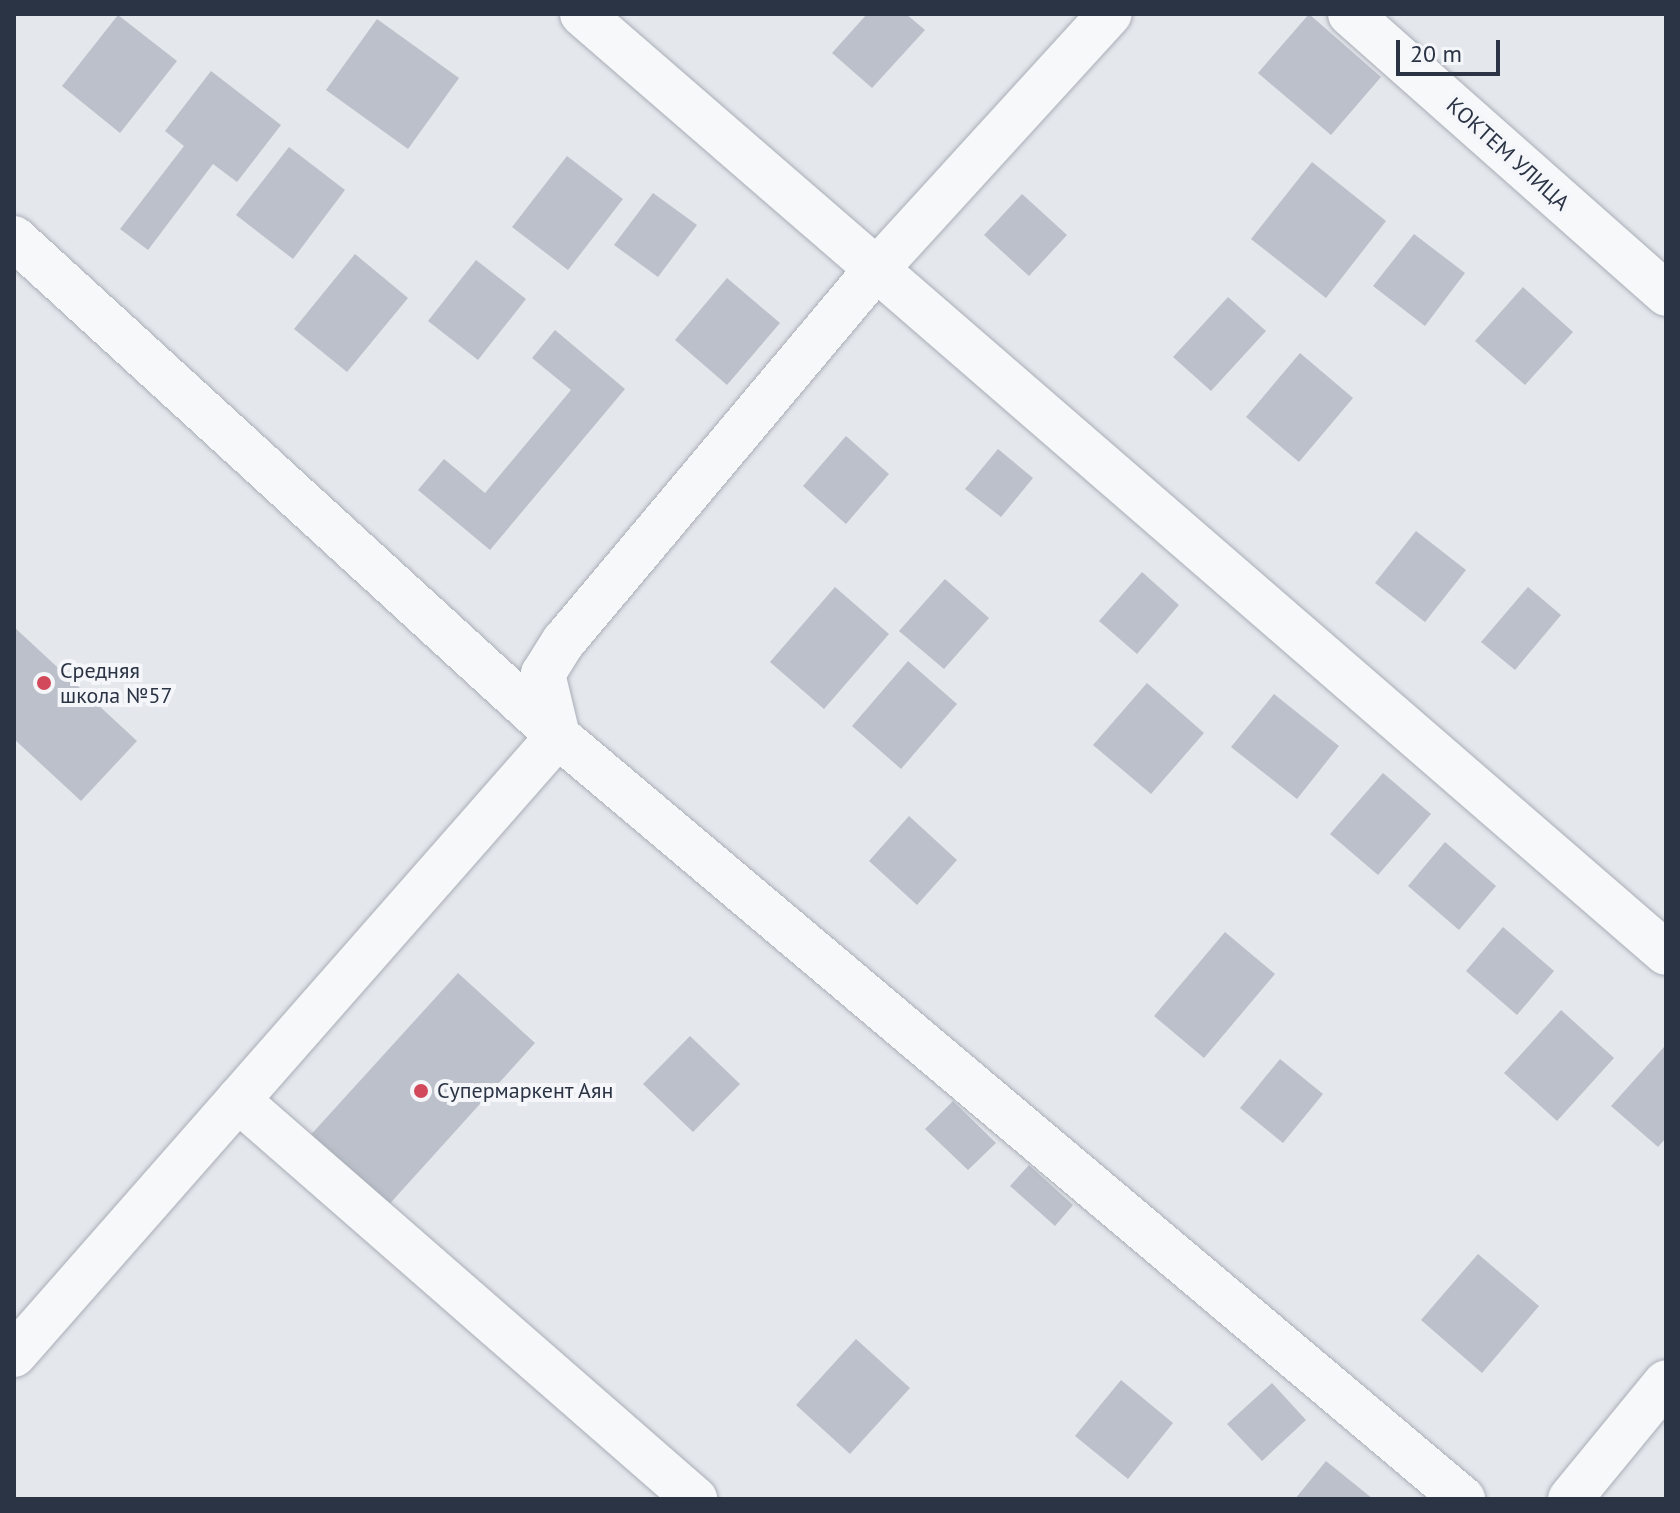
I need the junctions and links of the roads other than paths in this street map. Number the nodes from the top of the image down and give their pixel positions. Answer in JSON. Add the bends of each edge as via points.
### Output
{"nodes":[{"id":1,"x":582,"y":14,"type":"edge"},
{"id":2,"x":1110,"y":14,"type":"edge"},
{"id":3,"x":1350,"y":14,"type":"edge"},
{"id":4,"x":14,"y":238,"type":"edge"},
{"id":5,"x":875,"y":271,"type":"junction"},
{"id":6,"x":1666,"y":294,"type":"edge"},
{"id":7,"x":558,"y":736,"type":"junction"},
{"id":8,"x":1666,"y":953,"type":"edge"},
{"id":9,"x":238,"y":1100,"type":"junction"},
{"id":10,"x":14,"y":1355,"type":"edge"},
{"id":11,"x":1666,"y":1382,"type":"edge"},
{"id":12,"x":695,"y":1499,"type":"edge"},
{"id":13,"x":1463,"y":1499,"type":"edge"},
{"id":14,"x":1570,"y":1499,"type":"edge"}],
"edges":[{"from":1,"to":5,"type":"street"},
{"from":2,"to":5,"type":"street"},
{"from":3,"to":6,"type":"street","name":"КОКТЕМ УЛИЦА"},
{"from":4,"to":7,"type":"street"},
{"from":5,"to":7,"type":"street","via":[[564,641],[543,674]]},
{"from":5,"to":8,"type":"street"},
{"from":7,"to":9,"type":"street"},
{"from":7,"to":13,"type":"street"},
{"from":9,"to":10,"type":"street"},
{"from":9,"to":12,"type":"street"},
{"from":11,"to":14,"type":"street"}]}
